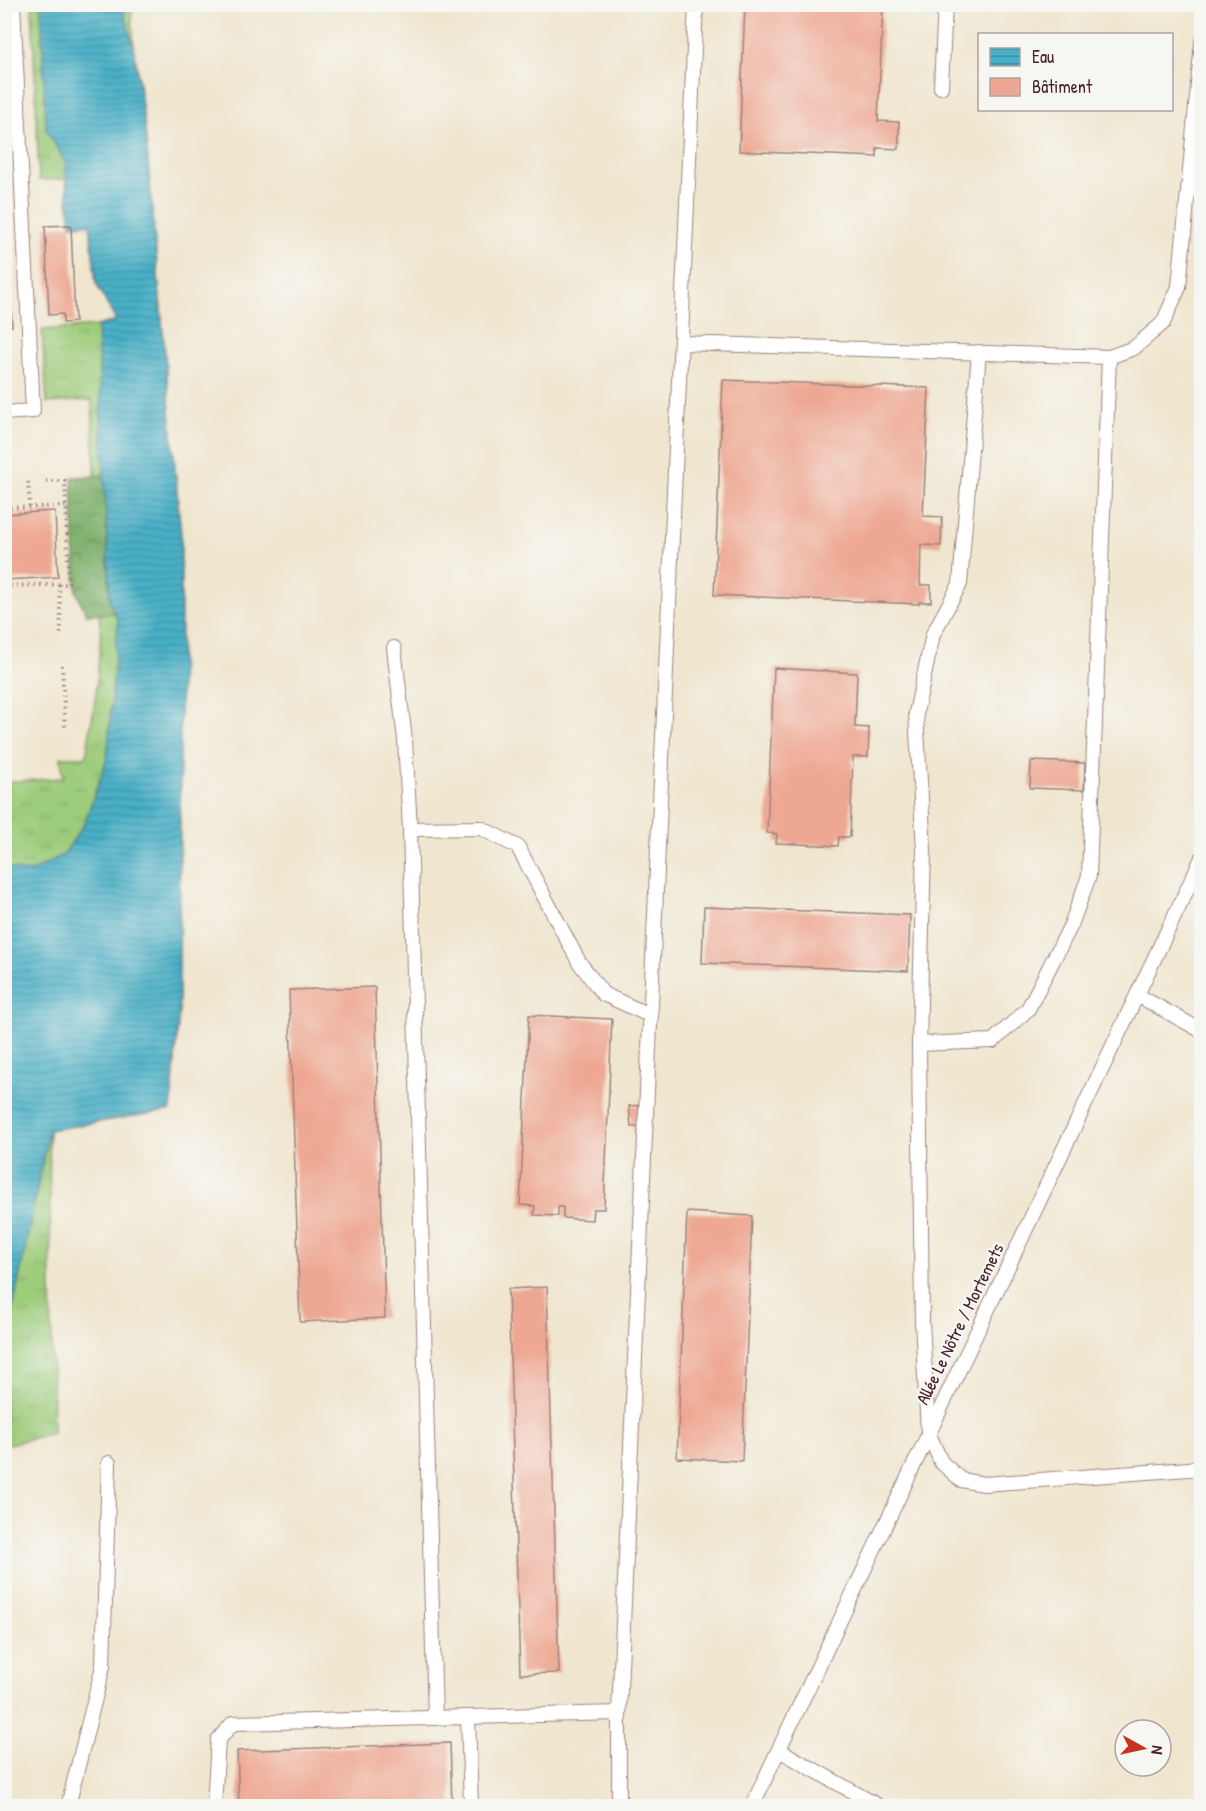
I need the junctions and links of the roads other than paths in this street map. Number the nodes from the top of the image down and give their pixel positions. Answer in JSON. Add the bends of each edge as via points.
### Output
{"nodes":[{"id":1,"x":12,"y":4,"type":"edge"},
{"id":2,"x":696,"y":4,"type":"edge"},
{"id":3,"x":945,"y":4,"type":"edge"},
{"id":4,"x":1202,"y":42,"type":"edge"},
{"id":5,"x":941,"y":87,"type":"dead end"},
{"id":6,"x":681,"y":343,"type":"junction"},
{"id":7,"x":979,"y":352,"type":"junction"},
{"id":8,"x":1109,"y":357,"type":"junction"},
{"id":9,"x":4,"y":413,"type":"edge"},
{"id":10,"x":394,"y":648,"type":"dead end"},
{"id":11,"x":410,"y":829,"type":"junction"},
{"id":12,"x":1202,"y":858,"type":"edge"},
{"id":13,"x":1137,"y":994,"type":"junction"},
{"id":14,"x":651,"y":1016,"type":"junction"},
{"id":15,"x":1202,"y":1030,"type":"edge"},
{"id":16,"x":919,"y":1044,"type":"junction"},
{"id":17,"x":928,"y":1432,"type":"junction"},
{"id":18,"x":110,"y":1463,"type":"dead end"},
{"id":19,"x":1202,"y":1468,"type":"edge"},
{"id":20,"x":619,"y":1713,"type":"junction"},
{"id":21,"x":468,"y":1717,"type":"junction"},
{"id":22,"x":435,"y":1718,"type":"junction"},
{"id":23,"x":779,"y":1750,"type":"junction"},
{"id":24,"x":68,"y":1806,"type":"edge"},
{"id":25,"x":214,"y":1806,"type":"edge"},
{"id":26,"x":471,"y":1806,"type":"edge"},
{"id":27,"x":619,"y":1806,"type":"edge"},
{"id":28,"x":752,"y":1806,"type":"edge"},
{"id":29,"x":878,"y":1806,"type":"edge"}],
"edges":[{"from":1,"to":9,"type":"lane","via":[[33,411]]},
{"from":2,"to":6,"type":"lane"},
{"from":3,"to":5,"type":"lane"},
{"from":4,"to":8,"type":"lane","via":[[1179,287],[1163,323],[1134,348]]},
{"from":6,"to":7,"type":"lane"},
{"from":6,"to":14,"type":"lane"},
{"from":7,"to":8,"type":"lane"},
{"from":7,"to":16,"type":"lane","via":[[960,584],[933,634],[916,713],[924,850]]},
{"from":8,"to":16,"type":"lane","via":[[1089,876],[1071,925],[1028,1010],[993,1041]]},
{"from":10,"to":11,"type":"lane"},
{"from":11,"to":14,"type":"lane","via":[[481,828],[518,848],[579,962],[603,994]]},
{"from":11,"to":22,"type":"lane"},
{"from":12,"to":13,"type":"lane","name":"Allée Le Nôtre / Mortemets"},
{"from":13,"to":15,"type":"lane"},
{"from":13,"to":17,"type":"lane","name":"Allée Le Nôtre / Mortemets"},
{"from":14,"to":20,"type":"lane"},
{"from":16,"to":17,"type":"lane","via":[[922,1321]]},
{"from":17,"to":19,"type":"lane","via":[[941,1462],[961,1480],[984,1484]]},
{"from":17,"to":23,"type":"lane","name":"Allée Le Nôtre / Mortemets"},
{"from":18,"to":24,"type":"lane","via":[[103,1666]]},
{"from":20,"to":21,"type":"lane"},
{"from":20,"to":27,"type":"lane"},
{"from":21,"to":22,"type":"lane"},
{"from":21,"to":26,"type":"lane"},
{"from":22,"to":25,"type":"lane","via":[[233,1723],[218,1740]]},
{"from":23,"to":28,"type":"lane","name":"Allée Le Nôtre / Mortemets"},
{"from":23,"to":29,"type":"lane"}]}
